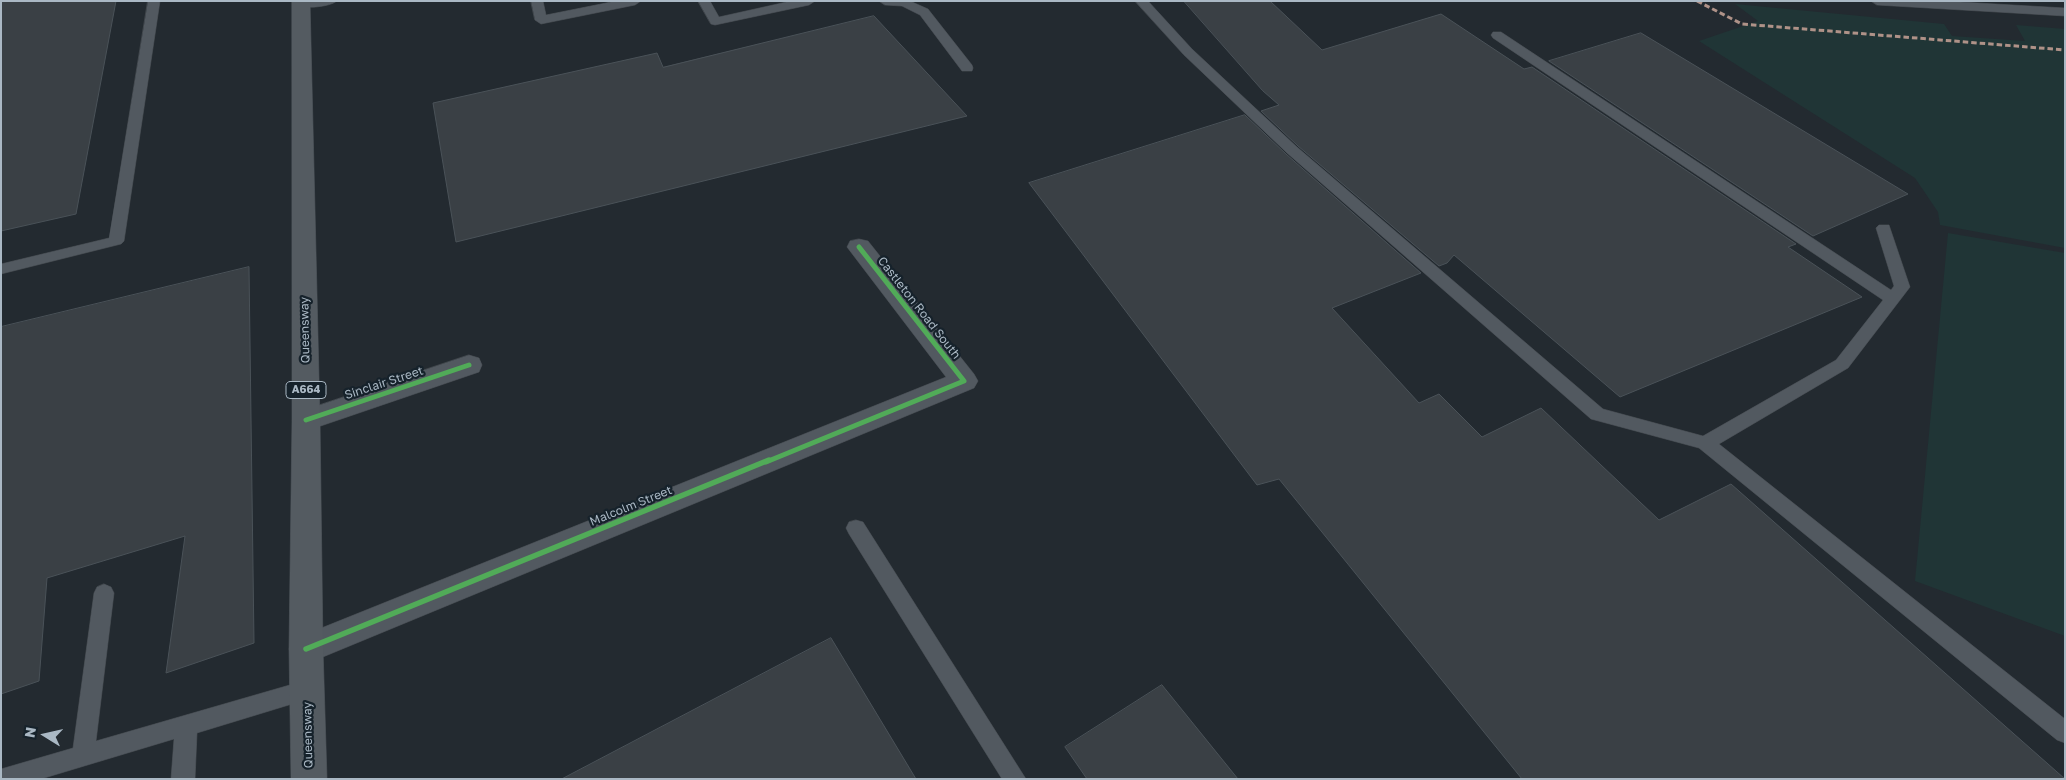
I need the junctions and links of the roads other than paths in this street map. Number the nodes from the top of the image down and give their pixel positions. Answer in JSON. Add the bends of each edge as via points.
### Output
{"nodes":[{"id":1,"x":154,"y":1,"type":"edge"},
{"id":2,"x":331,"y":1,"type":"edge"},
{"id":3,"x":537,"y":1,"type":"edge"},
{"id":4,"x":635,"y":1,"type":"edge"},
{"id":5,"x":704,"y":1,"type":"edge"},
{"id":6,"x":809,"y":1,"type":"edge"},
{"id":7,"x":885,"y":1,"type":"edge"},
{"id":8,"x":1141,"y":1,"type":"edge"},
{"id":9,"x":1877,"y":1,"type":"edge"},
{"id":10,"x":301,"y":3,"type":"edge"},
{"id":11,"x":1906,"y":3,"type":"edge"},
{"id":12,"x":2065,"y":12,"type":"edge"},
{"id":13,"x":1497,"y":35,"type":"dead end"},
{"id":14,"x":967,"y":68,"type":"dead end"},
{"id":15,"x":1884,"y":228,"type":"dead end"},
{"id":16,"x":859,"y":247,"type":"dead end"},
{"id":17,"x":1,"y":269,"type":"edge"},
{"id":18,"x":1892,"y":299,"type":"junction"},
{"id":19,"x":469,"y":365,"type":"dead end"},
{"id":20,"x":964,"y":381,"type":"joint"},
{"id":21,"x":306,"y":420,"type":"junction"},
{"id":22,"x":1705,"y":443,"type":"junction"},
{"id":23,"x":856,"y":528,"type":"dead end"},
{"id":24,"x":104,"y":594,"type":"dead end"},
{"id":25,"x":306,"y":649,"type":"junction"},
{"id":26,"x":307,"y":690,"type":"junction"},
{"id":27,"x":186,"y":725,"type":"junction"},
{"id":28,"x":2065,"y":733,"type":"edge"},
{"id":29,"x":83,"y":755,"type":"junction"},
{"id":30,"x":3,"y":779,"type":"edge"},
{"id":31,"x":183,"y":779,"type":"edge"},
{"id":32,"x":309,"y":779,"type":"edge"},
{"id":33,"x":1014,"y":779,"type":"edge"}],
"edges":[{"from":1,"to":17,"type":"lane","via":[[116,241]]},
{"from":2,"to":10,"type":"lane"},
{"from":3,"to":4,"type":"lane","via":[[541,20]]},
{"from":5,"to":6,"type":"lane","via":[[715,21]]},
{"from":7,"to":14,"type":"lane","via":[[904,3],[924,12]]},
{"from":8,"to":22,"type":"lane","via":[[1188,52],[1292,150],[1597,414]]},
{"from":9,"to":11,"type":"lane"},
{"from":10,"to":21,"type":"main road","name":"Queensway","number":"A664"},
{"from":11,"to":12,"type":"lane"},
{"from":13,"to":18,"type":"lane"},
{"from":15,"to":18,"type":"lane","via":[[1902,287]]},
{"from":16,"to":20,"type":"street","name":"Castleton Road South"},
{"from":18,"to":22,"type":"lane","via":[[1842,364]]},
{"from":19,"to":21,"type":"street","name":"Sinclair Street"},
{"from":20,"to":25,"type":"street","name":"Malcolm Street"},
{"from":21,"to":25,"type":"main road","name":"Queensway","number":"A664"},
{"from":22,"to":28,"type":"lane"},
{"from":23,"to":33,"type":"lane"},
{"from":24,"to":29,"type":"lane"},
{"from":25,"to":26,"type":"main road","name":"Queensway","number":"A664"},
{"from":26,"to":27,"type":"lane"},
{"from":26,"to":32,"type":"main road","name":"Queensway","number":"A664"},
{"from":27,"to":29,"type":"lane"},
{"from":27,"to":31,"type":"lane"},
{"from":29,"to":30,"type":"lane"}]}
